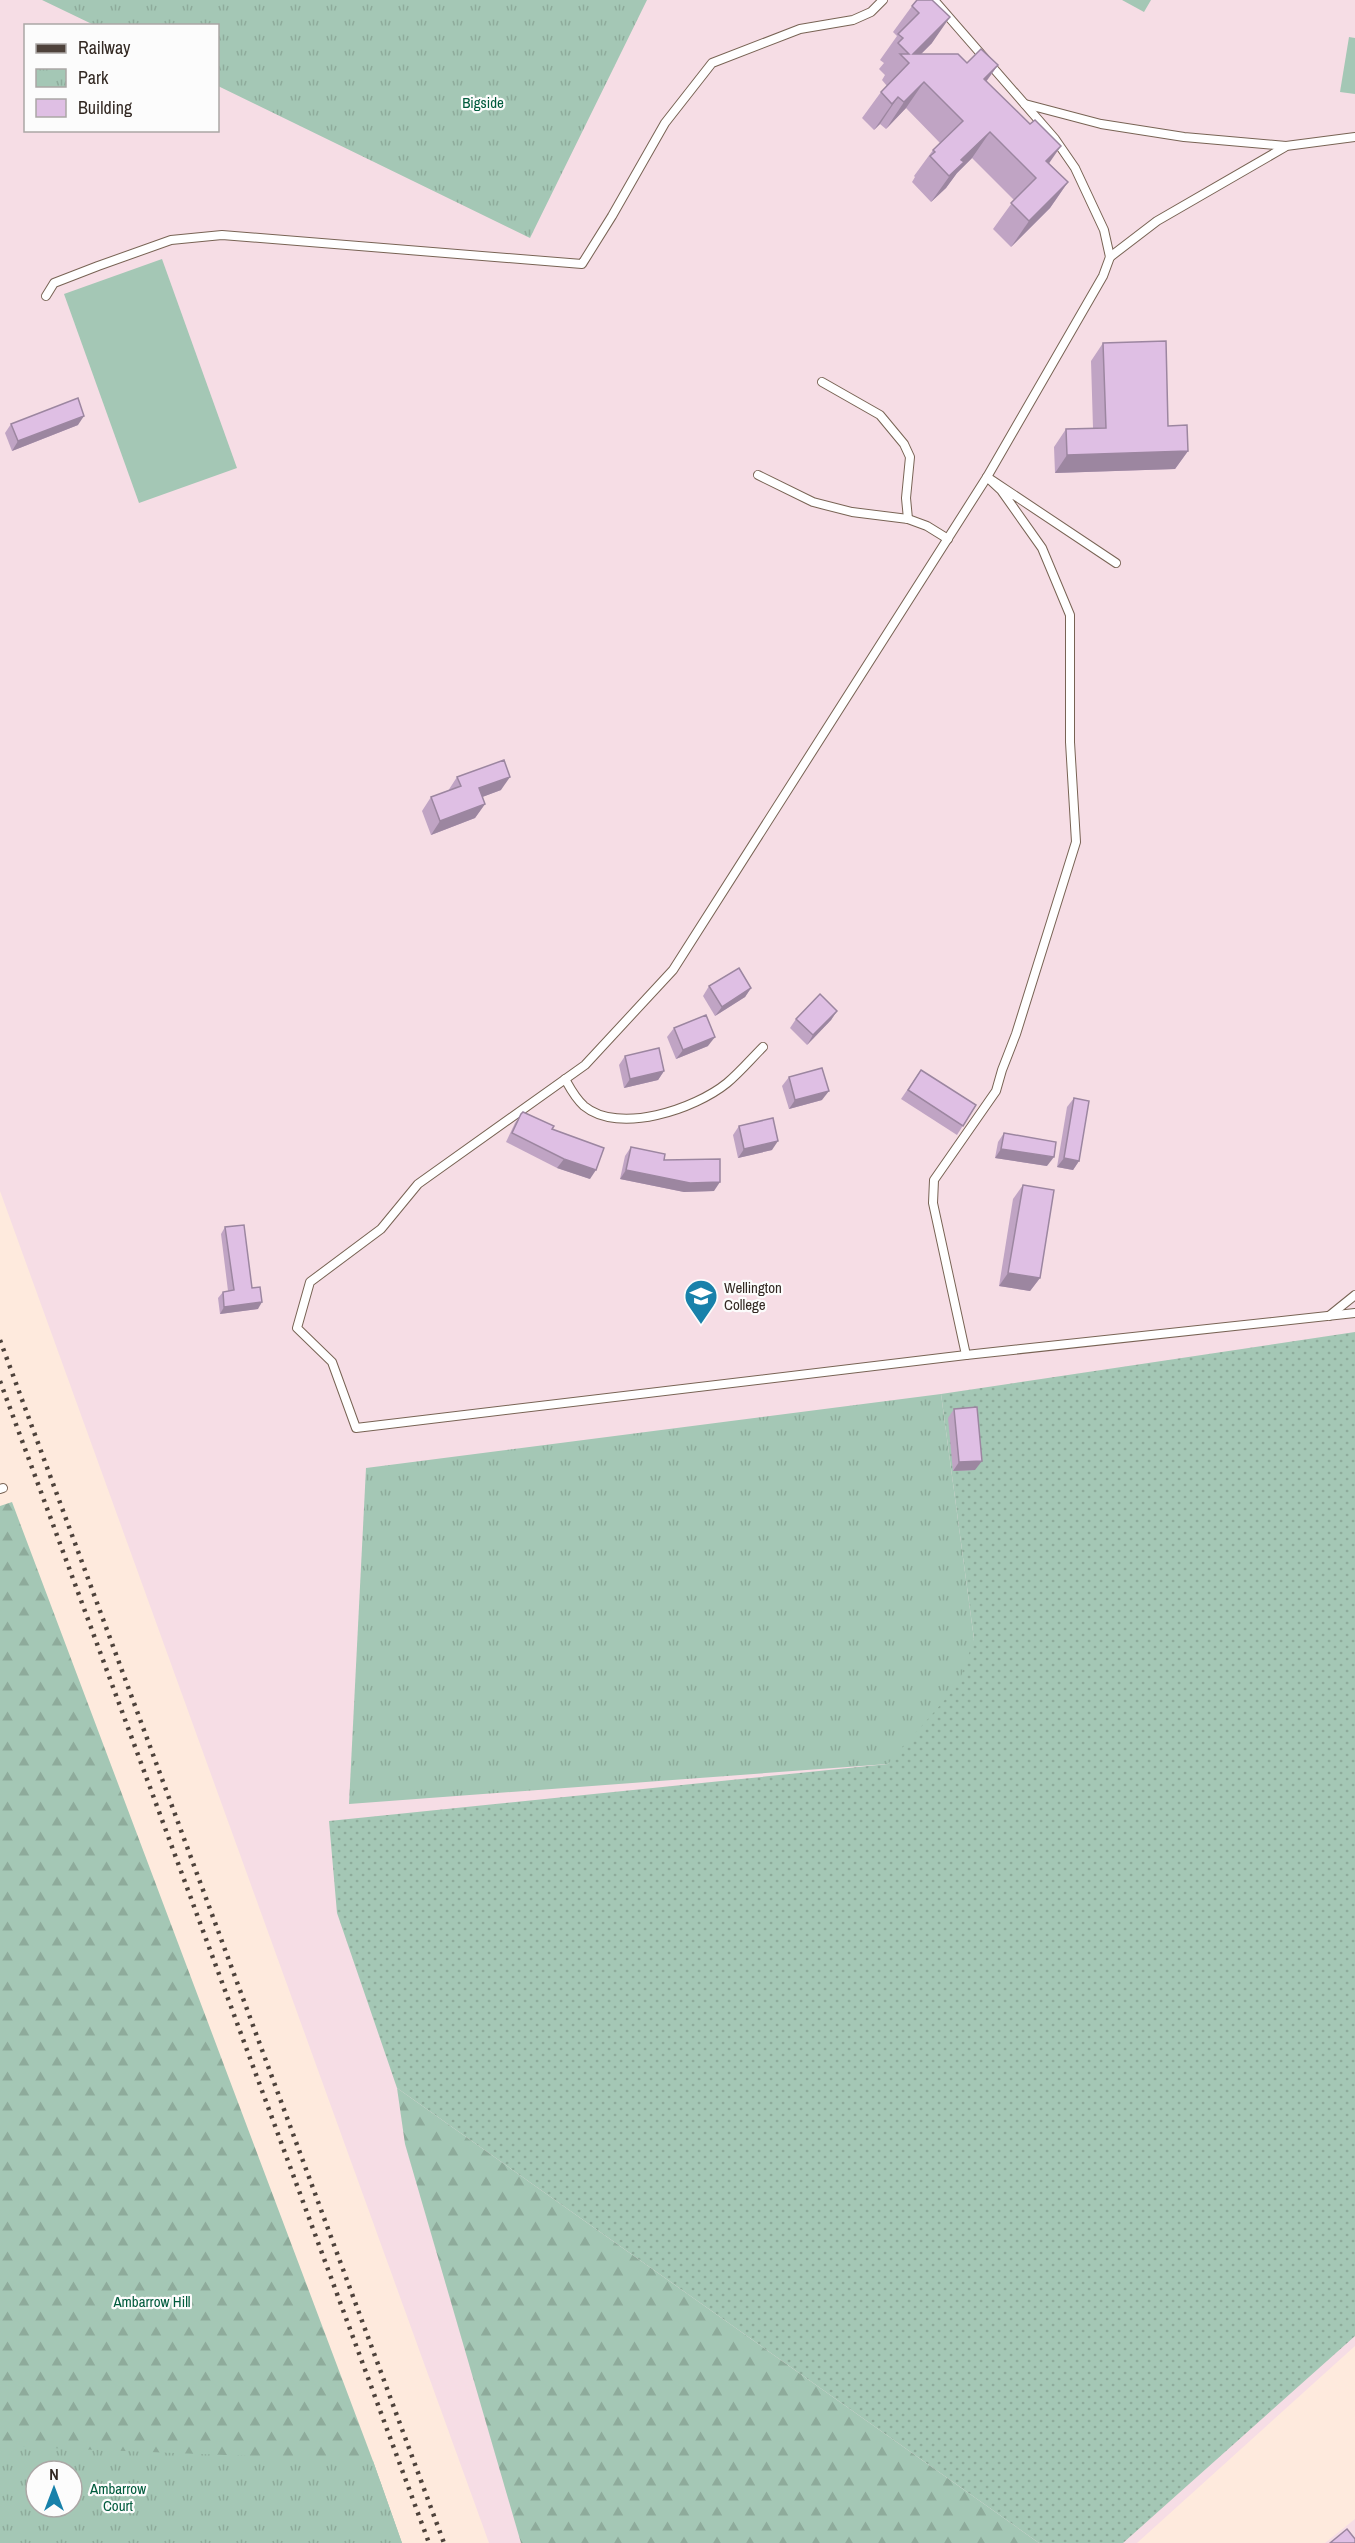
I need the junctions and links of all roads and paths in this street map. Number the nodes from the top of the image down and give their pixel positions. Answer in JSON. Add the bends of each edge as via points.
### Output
{"nodes":[{"id":1,"x":883,"y":0,"type":"edge"},
{"id":2,"x":934,"y":0,"type":"edge"},
{"id":3,"x":1024,"y":104,"type":"junction"},
{"id":4,"x":1355,"y":137,"type":"edge"},
{"id":5,"x":1286,"y":146,"type":"junction"},
{"id":6,"x":1110,"y":256,"type":"junction"},
{"id":7,"x":46,"y":296,"type":"dead end"},
{"id":8,"x":822,"y":382,"type":"dead end"},
{"id":9,"x":758,"y":475,"type":"dead end"},
{"id":10,"x":987,"y":477,"type":"junction"},
{"id":11,"x":908,"y":519,"type":"junction"},
{"id":12,"x":948,"y":539,"type":"junction"},
{"id":13,"x":1116,"y":563,"type":"dead end"},
{"id":14,"x":763,"y":1047,"type":"dead end"},
{"id":15,"x":565,"y":1079,"type":"junction"},
{"id":16,"x":1355,"y":1295,"type":"edge"},
{"id":17,"x":1355,"y":1313,"type":"edge"},
{"id":18,"x":1329,"y":1316,"type":"junction"},
{"id":19,"x":966,"y":1355,"type":"junction"}],
"edges":[{"from":1,"to":7,"type":"lane","via":[[871,12],[853,20],[800,29],[712,63],[665,123],[582,264],[222,235],[171,240],[54,283]]},
{"from":2,"to":3,"type":"lane"},
{"from":3,"to":5,"type":"lane","via":[[1101,124],[1184,137]]},
{"from":3,"to":6,"type":"lane","via":[[1075,168],[1104,230]]},
{"from":4,"to":5,"type":"lane"},
{"from":5,"to":6,"type":"lane","via":[[1157,221]]},
{"from":6,"to":10,"type":"lane","via":[[1103,276]]},
{"from":8,"to":11,"type":"lane","via":[[880,415],[904,444],[910,457]]},
{"from":9,"to":11,"type":"lane","via":[[831,508]]},
{"from":10,"to":12,"type":"lane"},
{"from":10,"to":13,"type":"lane"},
{"from":10,"to":19,"type":"lane","via":[[1001,490],[1042,548],[1070,615],[1070,742],[1076,842],[996,1091],[934,1180],[933,1203]]},
{"from":11,"to":12,"type":"lane"},
{"from":12,"to":15,"type":"lane","via":[[674,970],[585,1065]]},
{"from":14,"to":15,"type":"lane","via":[[726,1084],[663,1114],[616,1118],[599,1114],[575,1097]]},
{"from":15,"to":19,"type":"lane","via":[[418,1184],[381,1229],[310,1282],[297,1328],[332,1362],[356,1428]]},
{"from":16,"to":18,"type":"lane"},
{"from":17,"to":18,"type":"lane"},
{"from":18,"to":19,"type":"lane"}]}
